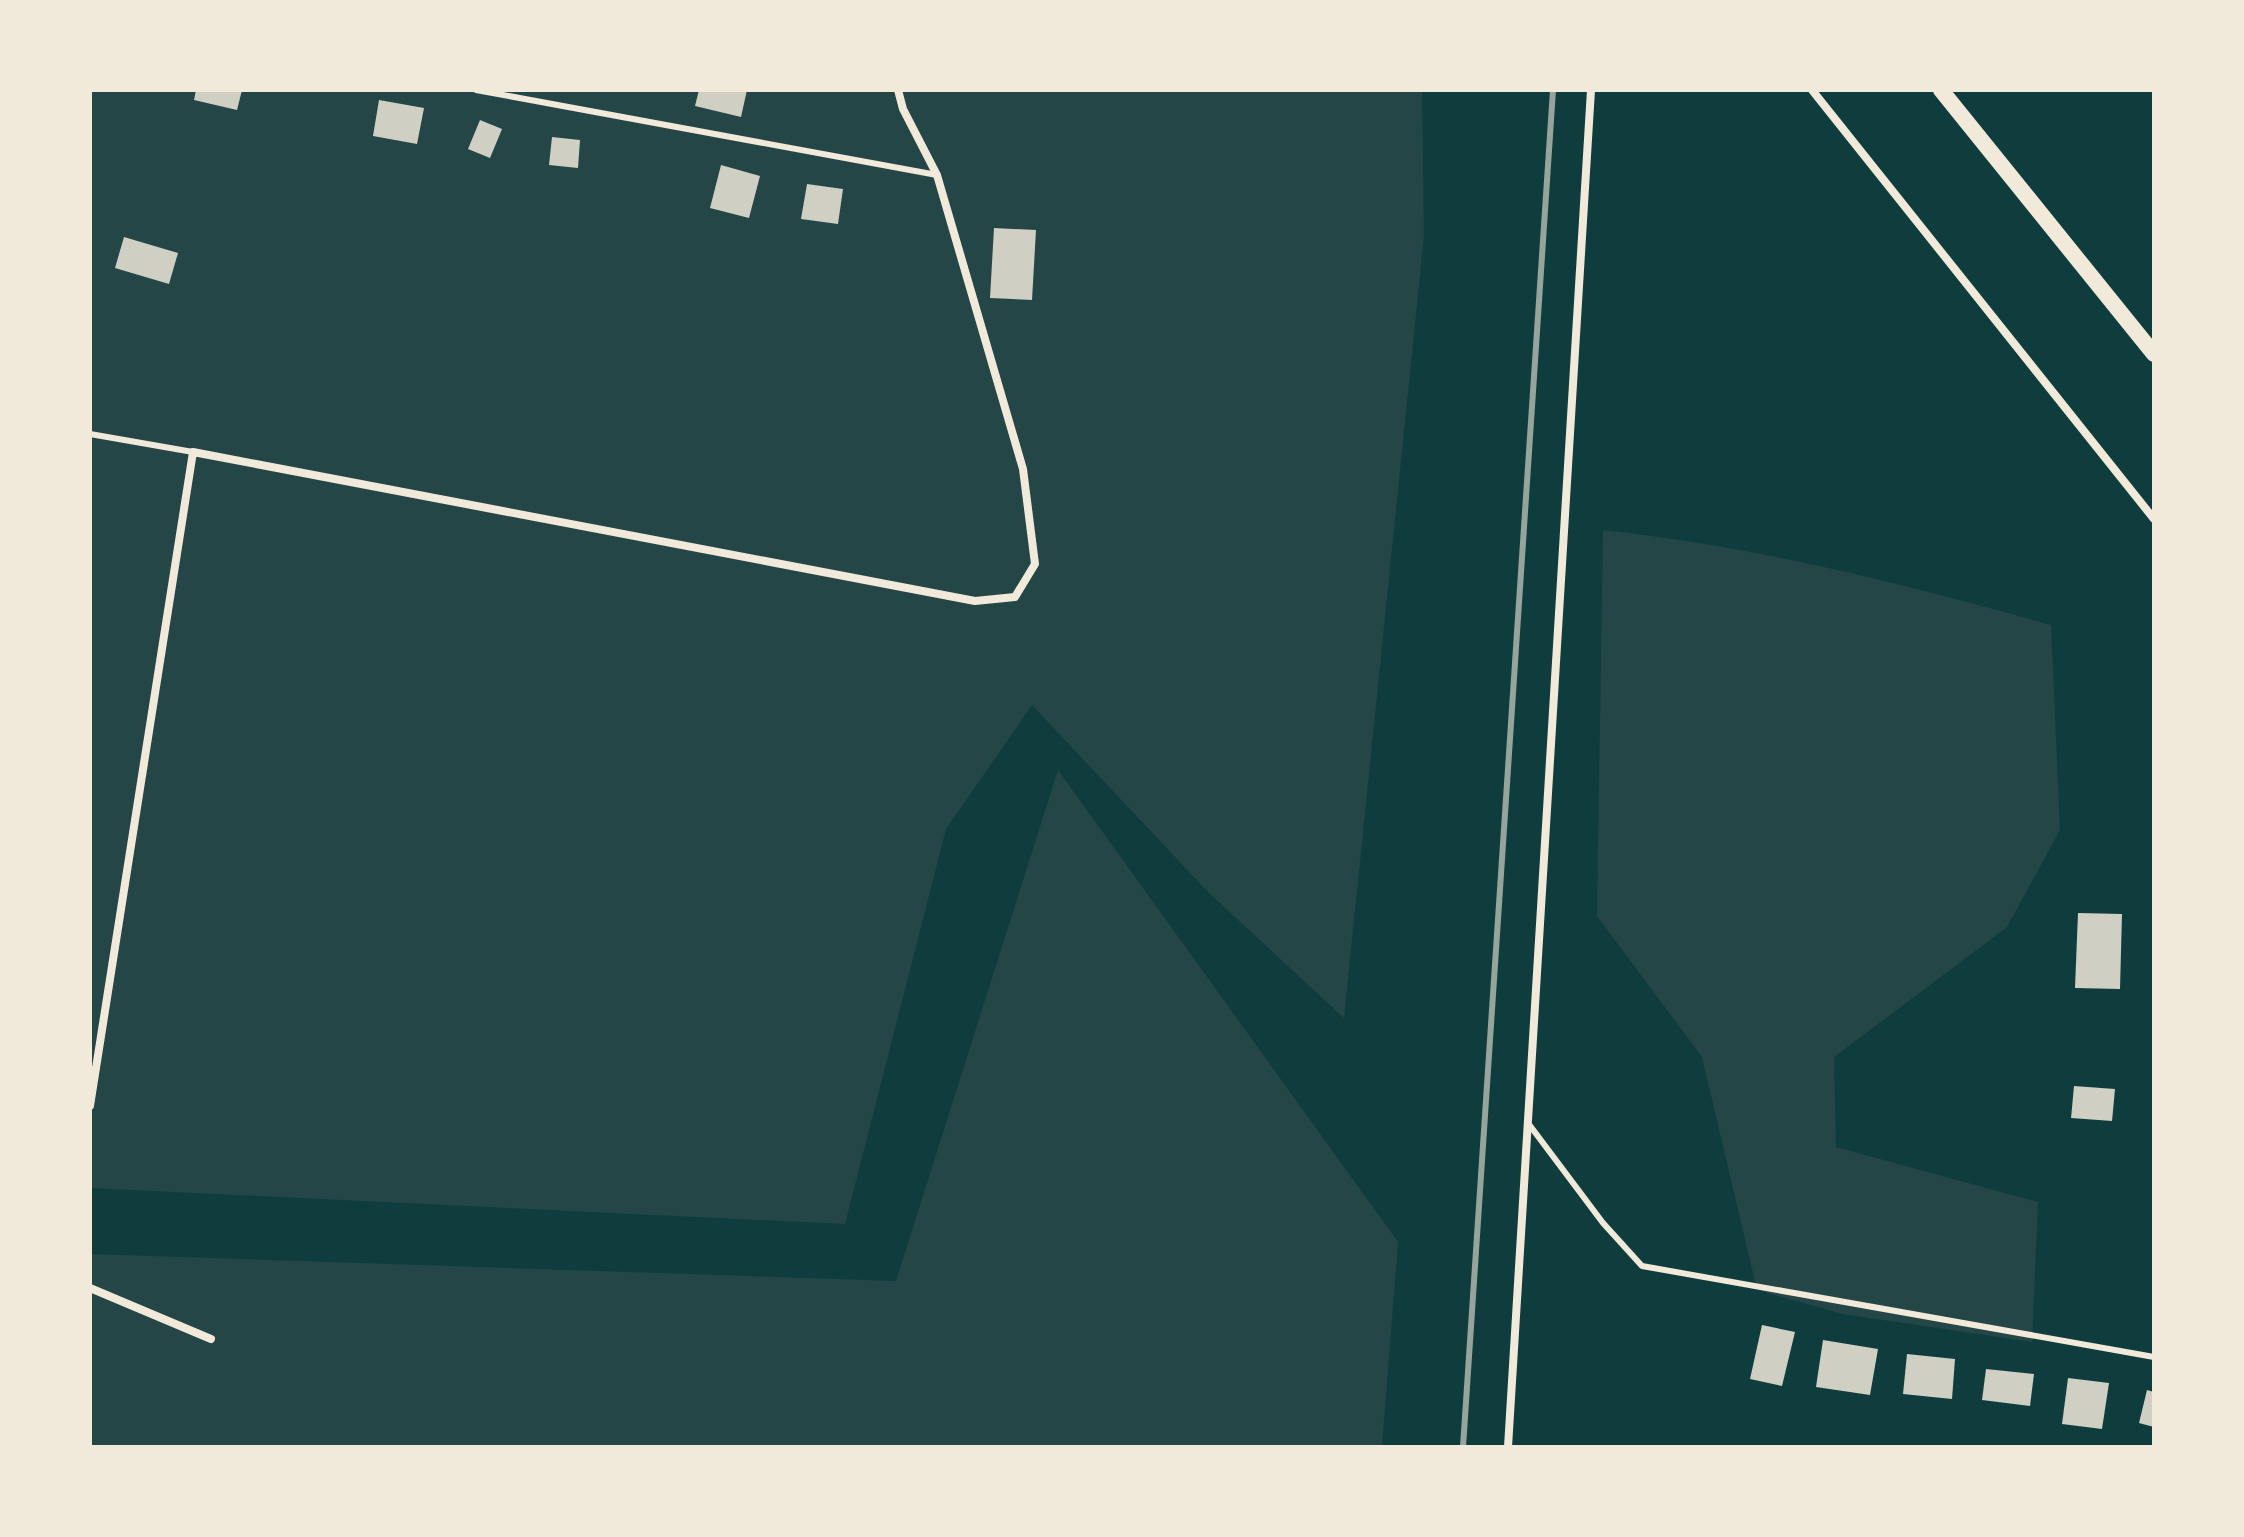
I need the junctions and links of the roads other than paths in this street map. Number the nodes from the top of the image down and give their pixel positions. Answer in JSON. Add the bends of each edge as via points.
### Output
{"nodes":[{"id":1,"x":476,"y":90,"type":"edge"},
{"id":2,"x":898,"y":90,"type":"edge"},
{"id":3,"x":1591,"y":90,"type":"edge"},
{"id":4,"x":1812,"y":90,"type":"edge"},
{"id":5,"x":1941,"y":90,"type":"edge"},
{"id":6,"x":937,"y":175,"type":"junction"},
{"id":7,"x":2154,"y":354,"type":"edge"},
{"id":8,"x":90,"y":434,"type":"edge"},
{"id":9,"x":193,"y":452,"type":"junction"},
{"id":10,"x":2154,"y":519,"type":"edge"},
{"id":11,"x":90,"y":1106,"type":"edge"},
{"id":12,"x":1528,"y":1123,"type":"junction"},
{"id":13,"x":90,"y":1288,"type":"edge"},
{"id":14,"x":211,"y":1339,"type":"dead end"},
{"id":15,"x":2154,"y":1357,"type":"edge"},
{"id":16,"x":1508,"y":1447,"type":"edge"}],
"edges":[{"from":1,"to":6,"type":"lane"},
{"from":2,"to":6,"type":"street"},
{"from":3,"to":12,"type":"street"},
{"from":4,"to":10,"type":"street"},
{"from":5,"to":7,"type":"main road"},
{"from":6,"to":9,"type":"street","via":[[1023,469],[1035,564],[1015,597],[975,601]]},
{"from":8,"to":9,"type":"lane"},
{"from":9,"to":11,"type":"street"},
{"from":12,"to":15,"type":"lane","via":[[1642,1266]]},
{"from":12,"to":16,"type":"street"},
{"from":13,"to":14,"type":"street"}]}
